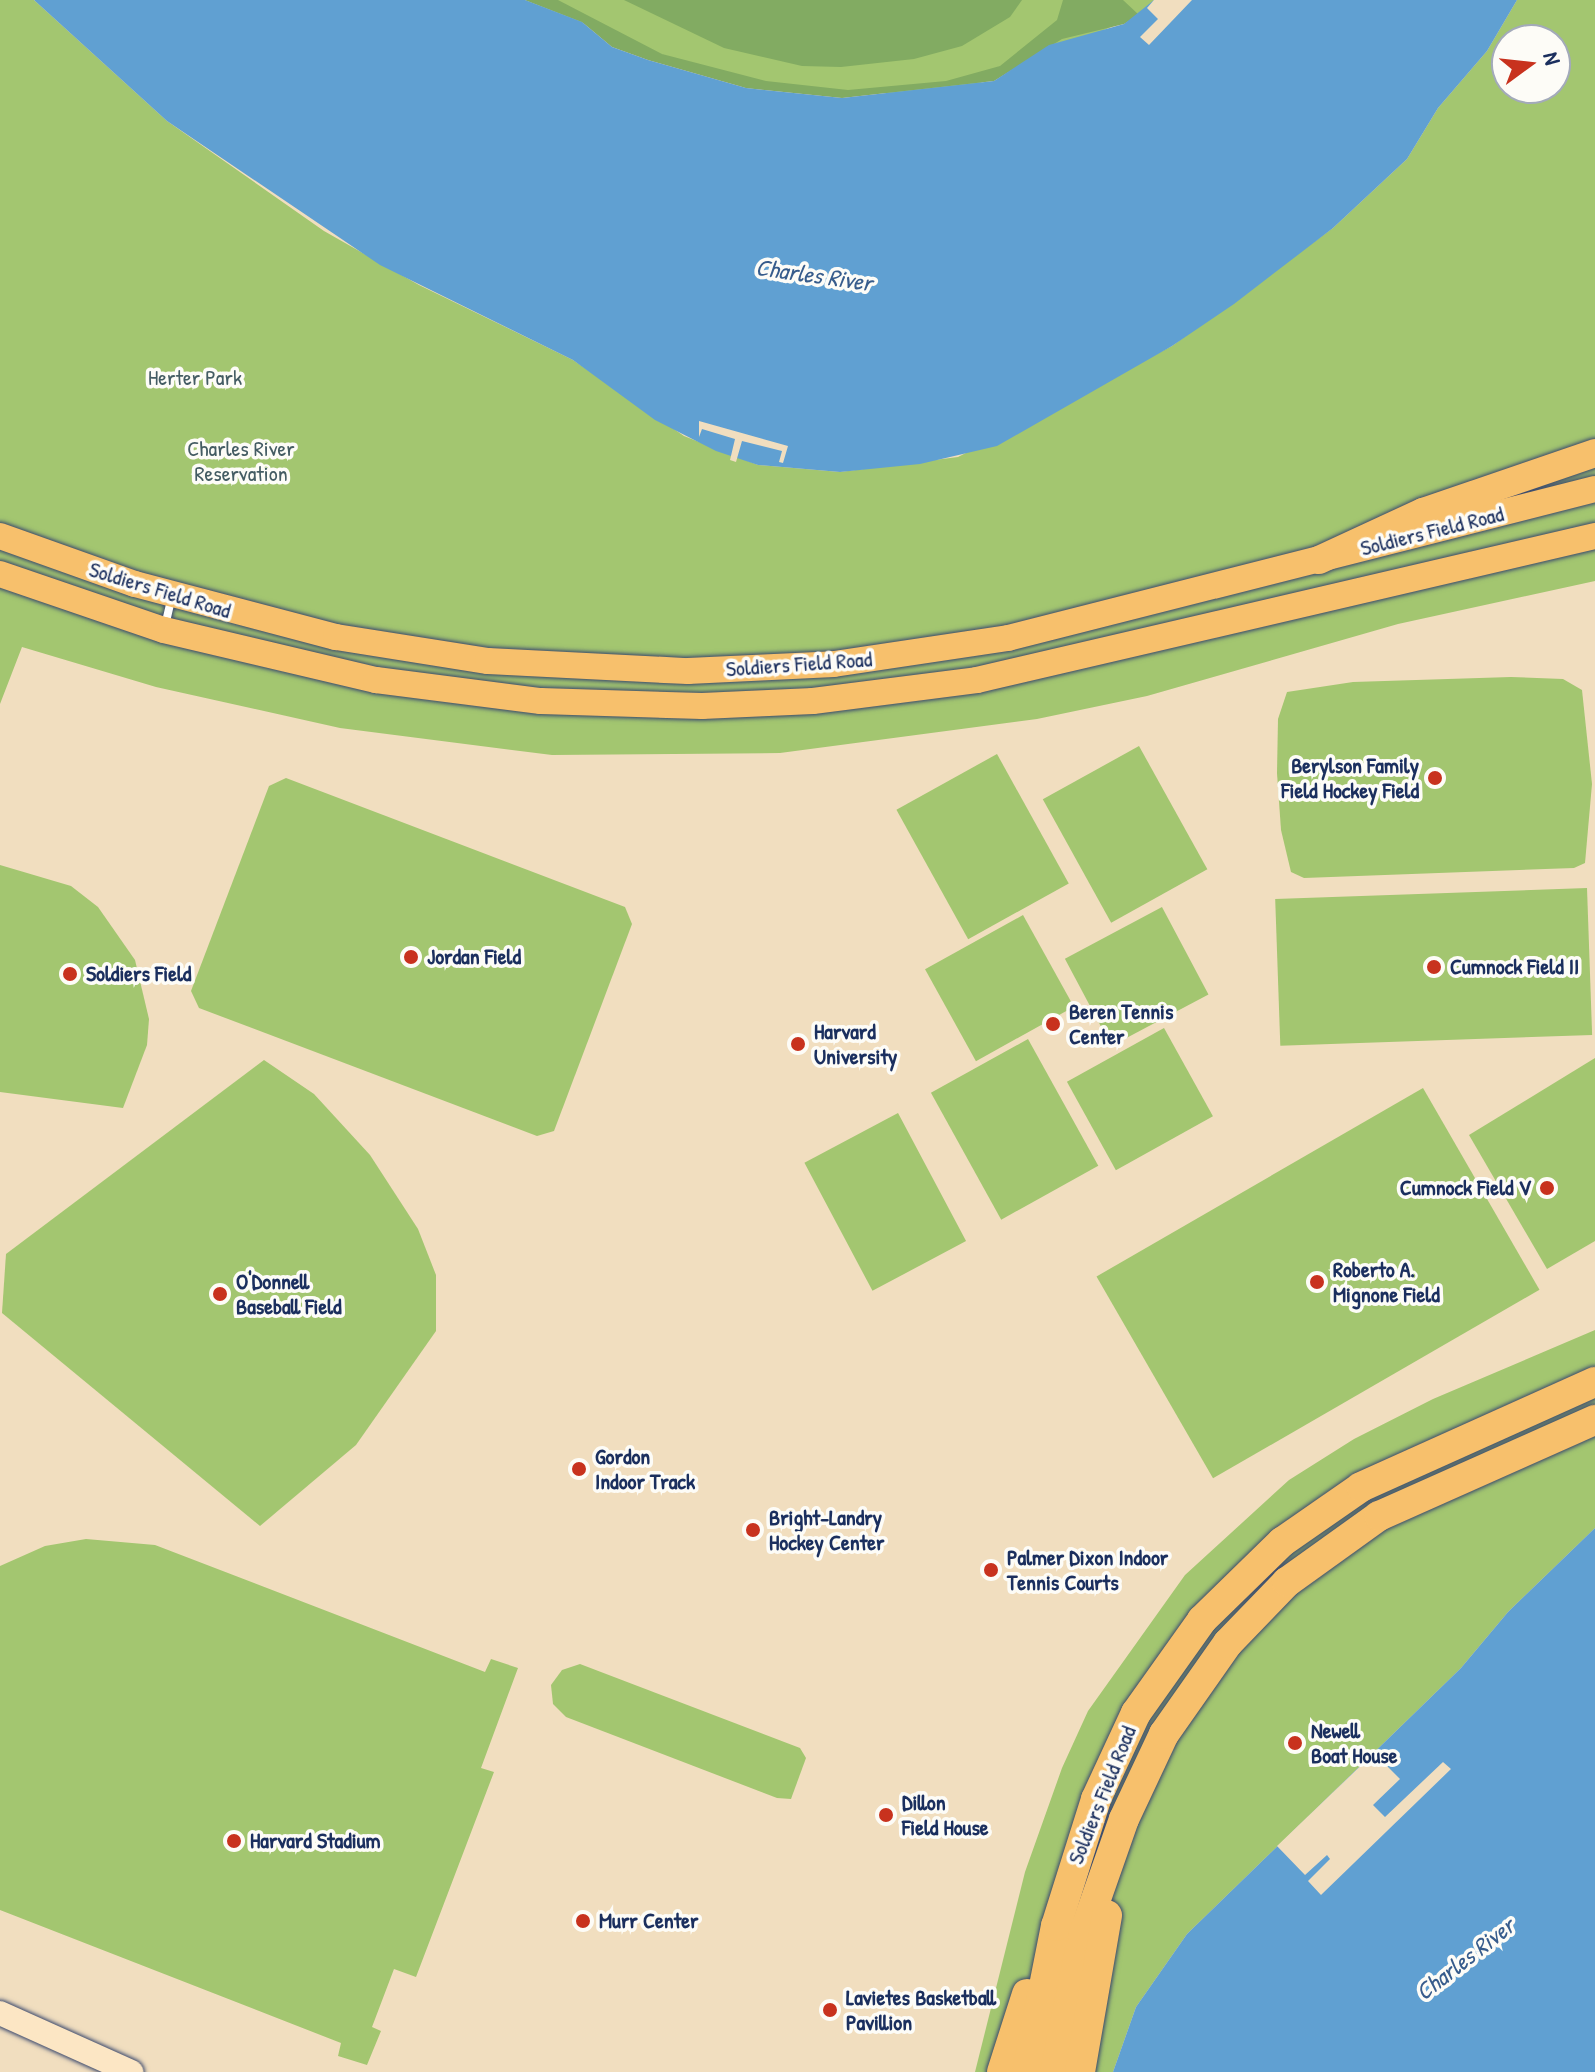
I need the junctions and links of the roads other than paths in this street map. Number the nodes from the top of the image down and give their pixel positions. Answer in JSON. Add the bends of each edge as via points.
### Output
{"nodes":[{"id":1,"x":1595,"y":453,"type":"edge"},
{"id":2,"x":1595,"y":489,"type":"edge"},
{"id":3,"x":0,"y":536,"type":"edge"},
{"id":4,"x":1595,"y":536,"type":"edge"},
{"id":5,"x":1319,"y":560,"type":"junction"},
{"id":6,"x":0,"y":574,"type":"edge"},
{"id":7,"x":172,"y":595,"type":"junction"},
{"id":8,"x":164,"y":630,"type":"junction"},
{"id":9,"x":1595,"y":1374,"type":"edge"},
{"id":10,"x":1595,"y":1382,"type":"edge"},
{"id":11,"x":1549,"y":1402,"type":"junction"},
{"id":12,"x":1595,"y":1420,"type":"edge"},
{"id":13,"x":1120,"y":1830,"type":"junction"},
{"id":14,"x":1056,"y":1926,"type":"junction"},
{"id":15,"x":0,"y":2013,"type":"edge"},
{"id":16,"x":131,"y":2072,"type":"edge"},
{"id":17,"x":1002,"y":2072,"type":"edge"},
{"id":18,"x":1027,"y":2072,"type":"edge"},
{"id":19,"x":1055,"y":2072,"type":"edge"},
{"id":20,"x":1080,"y":2072,"type":"edge"}],
"edges":[{"from":1,"to":5,"type":"highway","via":[[1423,512]]},
{"from":2,"to":5,"type":"main road","name":"Soldiers Field Road"},
{"from":3,"to":7,"type":"main road","name":"Soldiers Field Road"},
{"from":4,"to":8,"type":"main road","name":"Soldiers Field Road","via":[[1036,669],[813,701],[648,706],[490,696],[321,670]]},
{"from":5,"to":7,"type":"main road","name":"Soldiers Field Road","via":[[977,643],[834,664],[688,671],[551,666],[429,653],[336,637]]},
{"from":6,"to":8,"type":"main road","name":"Soldiers Field Road"},
{"from":7,"to":8,"type":"lane"},
{"from":9,"to":11,"type":"main road","name":"Soldiers Field Road"},
{"from":10,"to":11,"type":"highway"},
{"from":11,"to":14,"type":"highway","name":"Soldiers Field Road","via":[[1361,1487],[1282,1542],[1221,1598],[1166,1666],[1119,1746],[1083,1836]]},
{"from":12,"to":13,"type":"highway","name":"Soldiers Field Road","via":[[1395,1507],[1287,1582],[1228,1643],[1182,1704]]},
{"from":13,"to":19,"type":"highway","name":"Soldiers Field Road","via":[[1083,1936]]},
{"from":13,"to":20,"type":"highway"},
{"from":14,"to":17,"type":"highway","via":[[1013,2030]]},
{"from":14,"to":18,"type":"highway","name":"Soldiers Field Road"},
{"from":15,"to":16,"type":"main road"}]}
